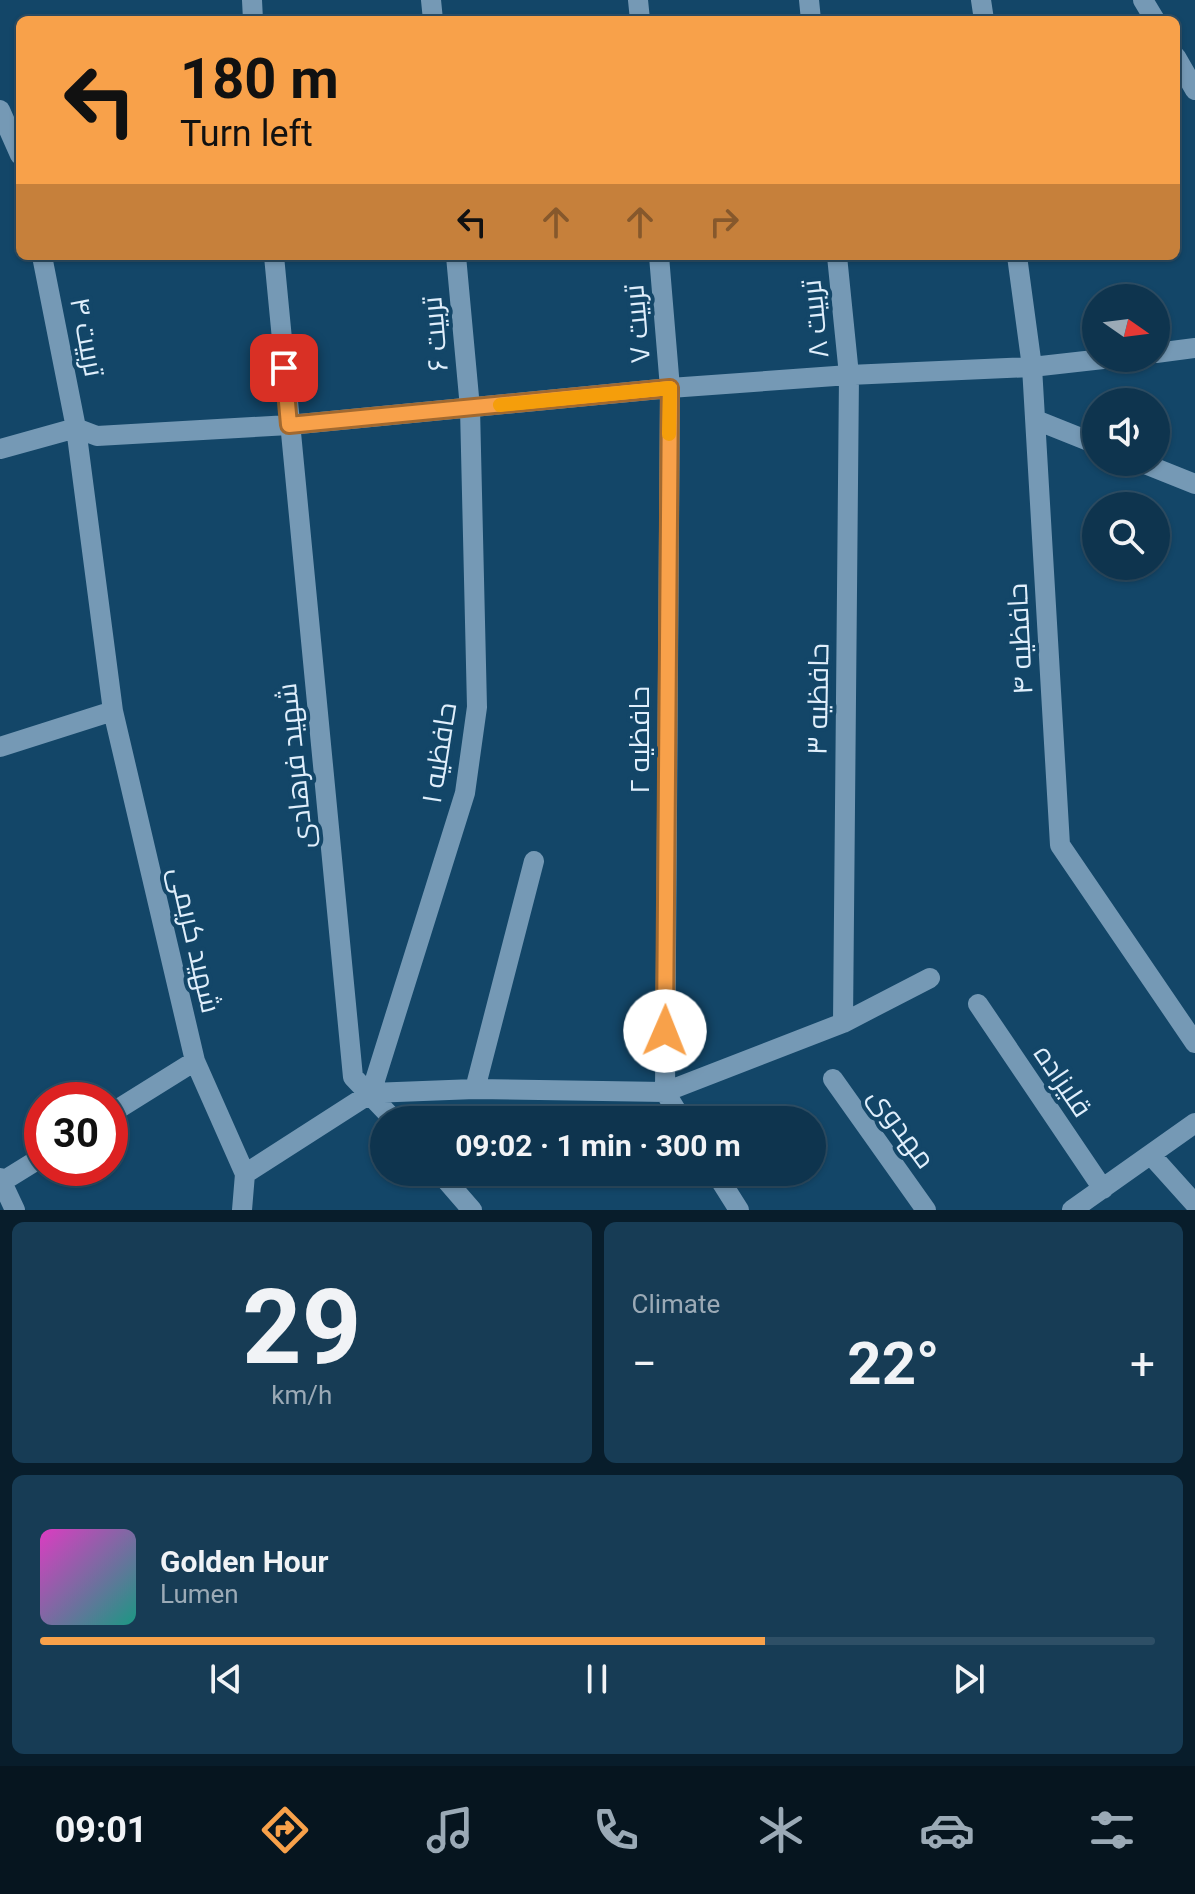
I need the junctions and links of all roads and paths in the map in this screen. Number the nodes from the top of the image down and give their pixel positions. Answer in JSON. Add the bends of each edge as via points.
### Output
{"nodes":[{"id":1,"x":1180,"y":64,"type":"edge"},
{"id":2,"x":1195,"y":90,"type":"edge"},
{"id":3,"x":0,"y":110,"type":"edge"},
{"id":4,"x":16,"y":146,"type":"edge"},
{"id":5,"x":43,"y":260,"type":"edge"},
{"id":6,"x":274,"y":260,"type":"edge"},
{"id":7,"x":456,"y":260,"type":"edge"},
{"id":8,"x":659,"y":260,"type":"edge"},
{"id":9,"x":837,"y":260,"type":"edge"},
{"id":10,"x":1018,"y":260,"type":"edge"},
{"id":11,"x":1195,"y":348,"type":"edge"},
{"id":12,"x":1170,"y":351,"type":"edge"},
{"id":13,"x":1082,"y":361,"type":"edge"},
{"id":14,"x":1032,"y":367,"type":"junction"},
{"id":15,"x":849,"y":375,"type":"junction"},
{"id":16,"x":670,"y":388,"type":"junction"},
{"id":17,"x":470,"y":408,"type":"junction"},
{"id":18,"x":1036,"y":420,"type":"junction"},
{"id":19,"x":289,"y":425,"type":"junction"},
{"id":20,"x":76,"y":428,"type":"junction"},
{"id":21,"x":1082,"y":438,"type":"edge"},
{"id":22,"x":0,"y":449,"type":"edge"},
{"id":23,"x":1170,"y":474,"type":"edge"},
{"id":24,"x":1195,"y":484,"type":"edge"},
{"id":25,"x":113,"y":711,"type":"junction"},
{"id":26,"x":0,"y":747,"type":"edge"},
{"id":27,"x":534,"y":861,"type":"dead end"},
{"id":28,"x":930,"y":978,"type":"dead end"},
{"id":29,"x":978,"y":1004,"type":"dead end"},
{"id":30,"x":843,"y":1023,"type":"junction"},
{"id":31,"x":1195,"y":1043,"type":"edge"},
{"id":32,"x":195,"y":1061,"type":"junction"},
{"id":33,"x":353,"y":1077,"type":"junction"},
{"id":34,"x":833,"y":1079,"type":"dead end"},
{"id":35,"x":475,"y":1089,"type":"junction"},
{"id":36,"x":665,"y":1092,"type":"junction"},
{"id":37,"x":371,"y":1093,"type":"junction"},
{"id":38,"x":128,"y":1103,"type":"edge"},
{"id":39,"x":382,"y":1106,"type":"edge"},
{"id":40,"x":674,"y":1106,"type":"edge"},
{"id":41,"x":344,"y":1111,"type":"junction"},
{"id":42,"x":1195,"y":1123,"type":"edge"},
{"id":43,"x":1151,"y":1155,"type":"junction"},
{"id":44,"x":24,"y":1168,"type":"edge"},
{"id":45,"x":245,"y":1174,"type":"junction"},
{"id":46,"x":1,"y":1181,"type":"edge"},
{"id":47,"x":451,"y":1186,"type":"edge"},
{"id":48,"x":724,"y":1186,"type":"edge"},
{"id":49,"x":1103,"y":1189,"type":"junction"},
{"id":50,"x":1195,"y":1204,"type":"edge"},
{"id":51,"x":15,"y":1210,"type":"edge"},
{"id":52,"x":242,"y":1210,"type":"edge"},
{"id":53,"x":472,"y":1210,"type":"edge"},
{"id":54,"x":739,"y":1210,"type":"edge"},
{"id":55,"x":926,"y":1210,"type":"edge"},
{"id":56,"x":1072,"y":1210,"type":"edge"}],
"edges":[{"from":1,"to":2,"type":"street"},
{"from":3,"to":4,"type":"street"},
{"from":5,"to":20,"type":"street","name":"تربیت ۴"},
{"from":6,"to":19,"type":"street","name":"شهید فرهادی"},
{"from":7,"to":17,"type":"street","name":"تربیت ۶"},
{"from":8,"to":16,"type":"street","name":"تربیت ۷"},
{"from":9,"to":15,"type":"street","name":"تربیت ۸"},
{"from":10,"to":14,"type":"street","name":"حافظیه ۴"},
{"from":11,"to":12,"type":"street"},
{"from":13,"to":14,"type":"street"},
{"from":14,"to":15,"type":"street"},
{"from":14,"to":18,"type":"street","name":"حافظیه ۴"},
{"from":15,"to":16,"type":"street"},
{"from":15,"to":30,"type":"street","name":"حافظیه ۳"},
{"from":16,"to":17,"type":"street"},
{"from":16,"to":36,"type":"street","name":"حافظیه ۲"},
{"from":17,"to":19,"type":"street"},
{"from":17,"to":37,"type":"street","name":"حافظیه ۱","via":[[477,707],[465,793]]},
{"from":18,"to":21,"type":"street"},
{"from":18,"to":31,"type":"street","name":"حافظیه ۴","via":[[1060,845]]},
{"from":19,"to":20,"type":"street","via":[[97,436]]},
{"from":19,"to":33,"type":"street","name":"شهید فرهادی"},
{"from":20,"to":22,"type":"street"},
{"from":20,"to":25,"type":"street","name":"شهید کریمی"},
{"from":23,"to":24,"type":"street"},
{"from":25,"to":26,"type":"street"},
{"from":25,"to":32,"type":"street","name":"شهید کریمی"},
{"from":27,"to":35,"type":"street"},
{"from":28,"to":30,"type":"street"},
{"from":29,"to":49,"type":"street","name":"قلیزاده"},
{"from":30,"to":36,"type":"street"},
{"from":32,"to":38,"type":"street"},
{"from":32,"to":45,"type":"street","name":"شهید کریمی"},
{"from":33,"to":37,"type":"street"},
{"from":33,"to":41,"type":"street"},
{"from":34,"to":55,"type":"street","name":"مهدوی"},
{"from":35,"to":36,"type":"street"},
{"from":35,"to":37,"type":"street"},
{"from":36,"to":40,"type":"street"},
{"from":37,"to":39,"type":"street"},
{"from":37,"to":41,"type":"street"},
{"from":41,"to":45,"type":"street"},
{"from":42,"to":43,"type":"street"},
{"from":43,"to":49,"type":"street"},
{"from":43,"to":50,"type":"street"},
{"from":44,"to":46,"type":"street"},
{"from":45,"to":52,"type":"street"},
{"from":46,"to":51,"type":"street"},
{"from":47,"to":53,"type":"street"},
{"from":48,"to":54,"type":"street"},
{"from":49,"to":56,"type":"street"}]}
